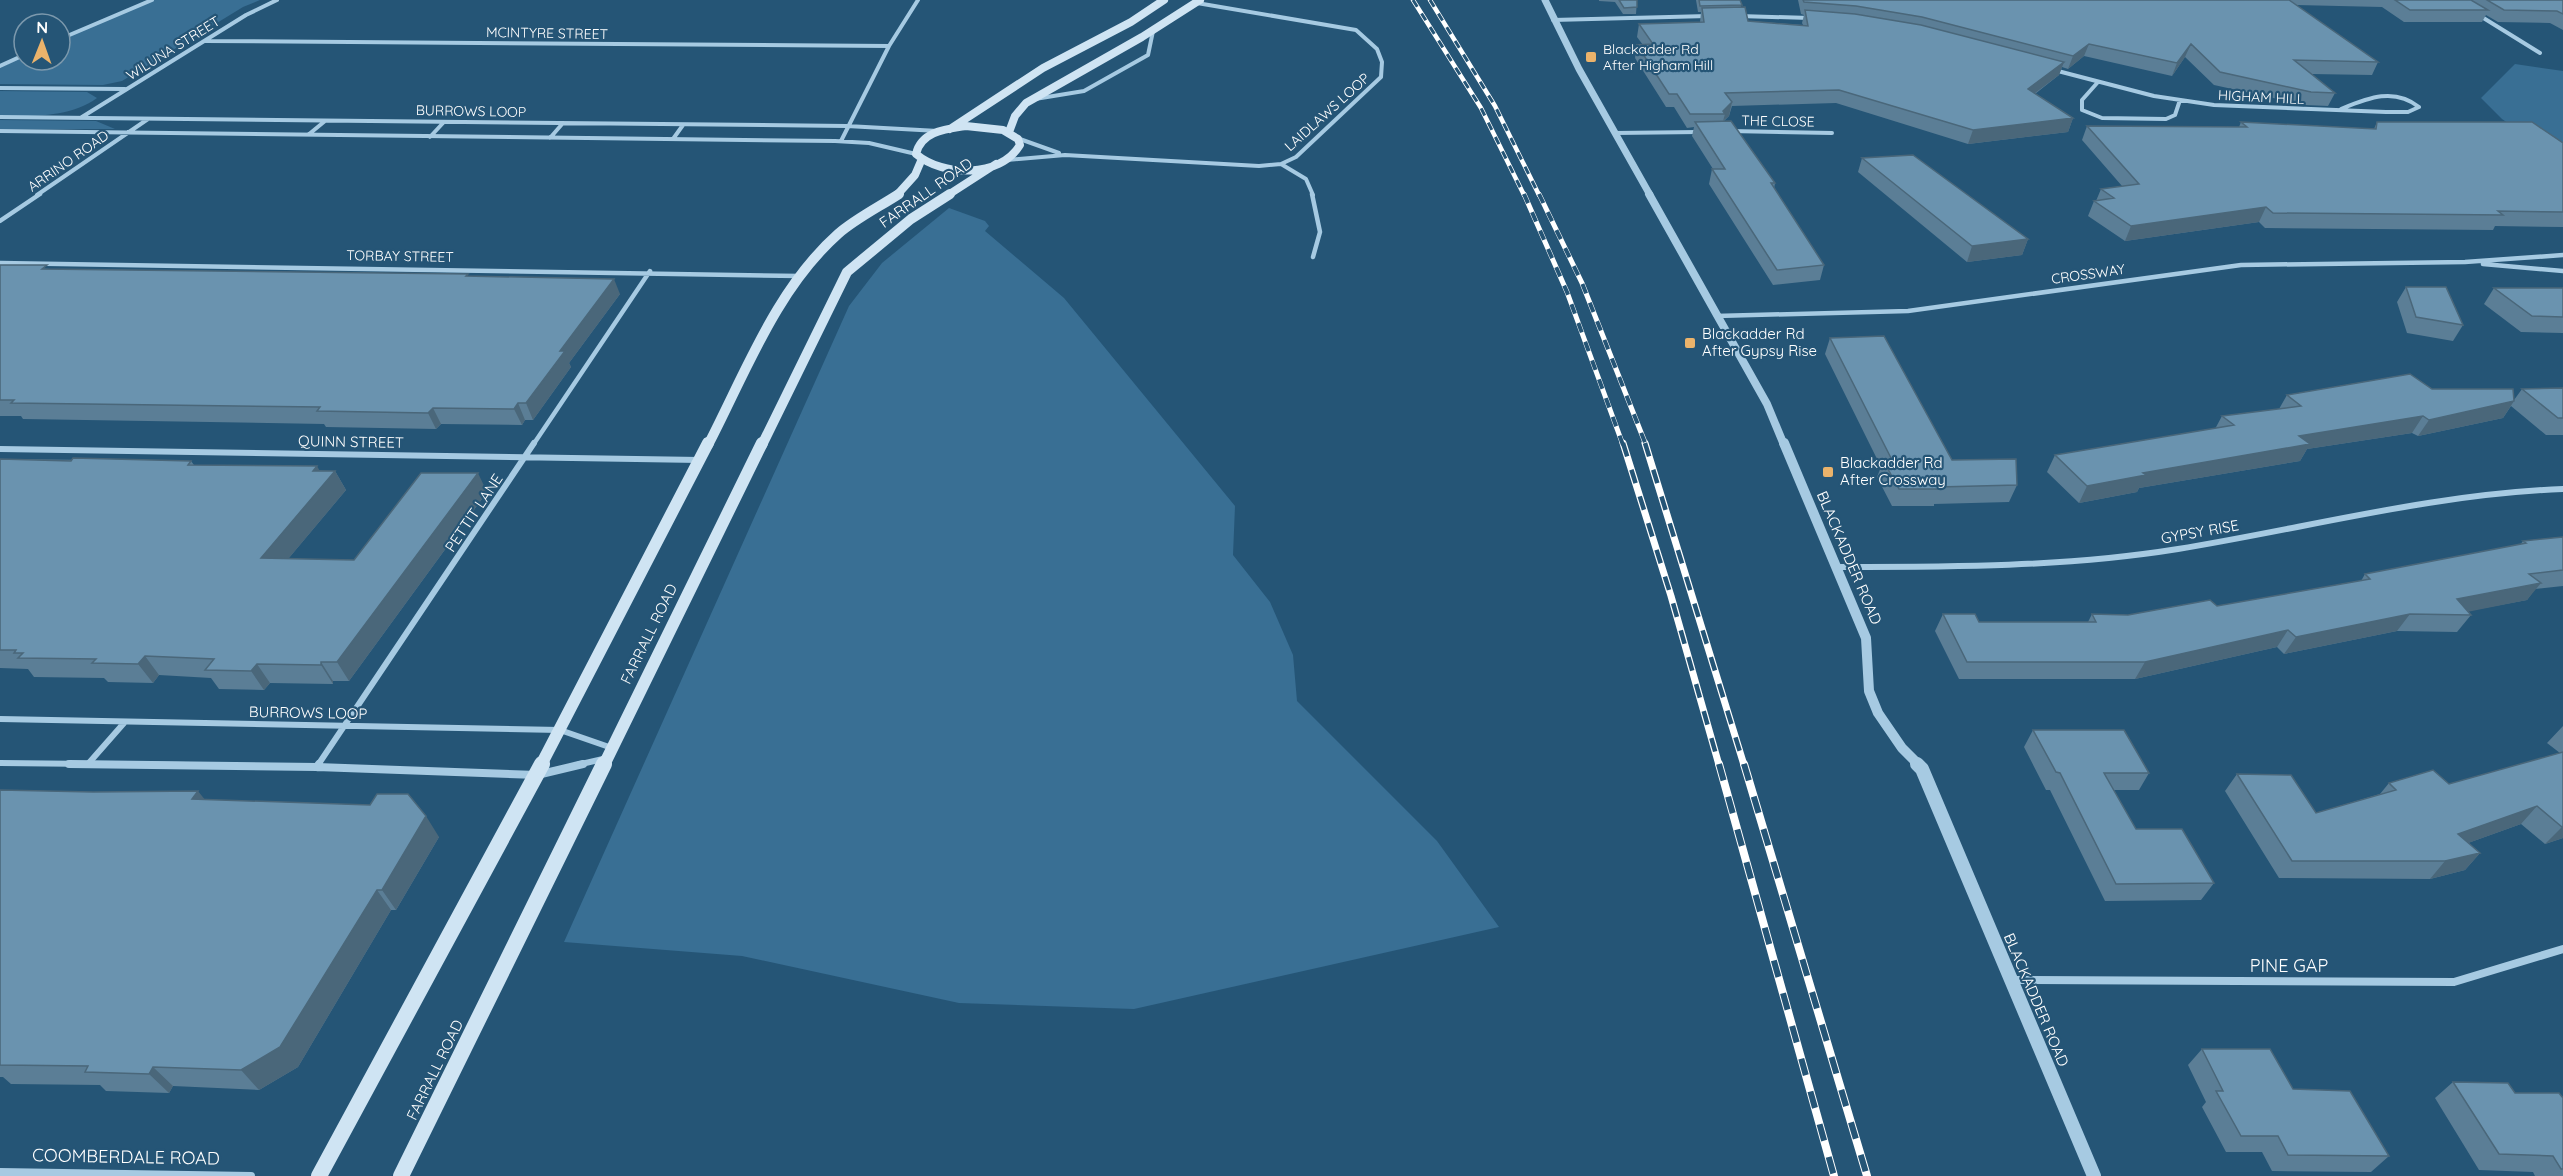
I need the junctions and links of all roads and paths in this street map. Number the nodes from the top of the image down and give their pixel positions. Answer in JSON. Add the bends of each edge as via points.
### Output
{"nodes":[{"id":1,"x":152,"y":0,"type":"edge"},
{"id":2,"x":277,"y":0,"type":"edge"},
{"id":3,"x":918,"y":0,"type":"edge"},
{"id":4,"x":1164,"y":0,"type":"edge"},
{"id":5,"x":1545,"y":0,"type":"edge"},
{"id":6,"x":1198,"y":1,"type":"edge"},
{"id":7,"x":2472,"y":12,"type":"edge"},
{"id":8,"x":1717,"y":16,"type":"edge"},
{"id":9,"x":1728,"y":16,"type":"edge"},
{"id":10,"x":1819,"y":18,"type":"edge"},
{"id":11,"x":1553,"y":20,"type":"junction"},
{"id":12,"x":1153,"y":31,"type":"junction"},
{"id":13,"x":72,"y":34,"type":"edge"},
{"id":14,"x":205,"y":41,"type":"junction"},
{"id":15,"x":889,"y":46,"type":"junction"},
{"id":16,"x":2540,"y":53,"type":"dead end"},
{"id":17,"x":2053,"y":70,"type":"edge"},
{"id":18,"x":2098,"y":82,"type":"junction"},
{"id":19,"x":0,"y":87,"type":"edge"},
{"id":20,"x":126,"y":89,"type":"junction"},
{"id":21,"x":1031,"y":100,"type":"junction"},
{"id":22,"x":2180,"y":100,"type":"junction"},
{"id":23,"x":2341,"y":109,"type":"junction"},
{"id":24,"x":0,"y":117,"type":"edge"},
{"id":25,"x":82,"y":118,"type":"junction"},
{"id":26,"x":148,"y":119,"type":"junction"},
{"id":27,"x":325,"y":121,"type":"junction"},
{"id":28,"x":443,"y":123,"type":"junction"},
{"id":29,"x":563,"y":123,"type":"junction"},
{"id":30,"x":683,"y":124,"type":"junction"},
{"id":31,"x":847,"y":126,"type":"junction"},
{"id":32,"x":946,"y":130,"type":"junction"},
{"id":33,"x":0,"y":131,"type":"edge"},
{"id":34,"x":1711,"y":131,"type":"edge"},
{"id":35,"x":1722,"y":131,"type":"edge"},
{"id":36,"x":1615,"y":133,"type":"junction"},
{"id":37,"x":1832,"y":133,"type":"dead end"},
{"id":38,"x":126,"y":134,"type":"junction"},
{"id":39,"x":308,"y":135,"type":"junction"},
{"id":40,"x":1013,"y":135,"type":"junction"},
{"id":41,"x":430,"y":137,"type":"junction"},
{"id":42,"x":550,"y":138,"type":"junction"},
{"id":43,"x":674,"y":139,"type":"junction"},
{"id":44,"x":841,"y":141,"type":"junction"},
{"id":45,"x":1065,"y":155,"type":"junction"},
{"id":46,"x":918,"y":158,"type":"junction"},
{"id":47,"x":1000,"y":163,"type":"junction"},
{"id":48,"x":1281,"y":164,"type":"junction"},
{"id":49,"x":0,"y":221,"type":"edge"},
{"id":50,"x":2563,"y":255,"type":"edge"},
{"id":51,"x":1313,"y":257,"type":"dead end"},
{"id":52,"x":0,"y":262,"type":"edge"},
{"id":53,"x":2465,"y":262,"type":"junction"},
{"id":54,"x":650,"y":271,"type":"junction"},
{"id":55,"x":2563,"y":271,"type":"edge"},
{"id":56,"x":800,"y":276,"type":"junction"},
{"id":57,"x":1716,"y":316,"type":"junction"},
{"id":58,"x":0,"y":449,"type":"edge"},
{"id":59,"x":526,"y":457,"type":"junction"},
{"id":60,"x":701,"y":460,"type":"junction"},
{"id":61,"x":2563,"y":489,"type":"edge"},
{"id":62,"x":1839,"y":567,"type":"junction"},
{"id":63,"x":0,"y":719,"type":"edge"},
{"id":64,"x":124,"y":723,"type":"junction"},
{"id":65,"x":345,"y":727,"type":"junction"},
{"id":66,"x":560,"y":730,"type":"junction"},
{"id":67,"x":609,"y":753,"type":"junction"},
{"id":68,"x":0,"y":763,"type":"edge"},
{"id":69,"x":88,"y":764,"type":"junction"},
{"id":70,"x":317,"y":767,"type":"junction"},
{"id":71,"x":537,"y":775,"type":"junction"},
{"id":72,"x":2563,"y":950,"type":"edge"},
{"id":73,"x":2011,"y":981,"type":"junction"},
{"id":74,"x":0,"y":1172,"type":"edge"},
{"id":75,"x":251,"y":1176,"type":"edge"},
{"id":76,"x":319,"y":1176,"type":"edge"},
{"id":77,"x":401,"y":1176,"type":"edge"},
{"id":78,"x":2094,"y":1176,"type":"edge"}],
"edges":[{"from":1,"to":13,"type":"street"},
{"from":2,"to":14,"type":"street","name":"WILUNA STREET"},
{"from":3,"to":15,"type":"street"},
{"from":4,"to":32,"type":"main road","via":[[1043,68]]},
{"from":5,"to":11,"type":"street","name":"BLACKADDER ROAD"},
{"from":6,"to":12,"type":"main road"},
{"from":6,"to":48,"type":"street","name":"LAIDLAWS LOOP","via":[[1356,30],[1376,44],[1384,69],[1382,77],[1296,157]]},
{"from":7,"to":16,"type":"street"},
{"from":8,"to":11,"type":"street"},
{"from":9,"to":10,"type":"street"},
{"from":11,"to":36,"type":"street","name":"BLACKADDER ROAD"},
{"from":12,"to":21,"type":"main road"},
{"from":12,"to":21,"type":"street","via":[[1148,55],[1084,92]]},
{"from":14,"to":15,"type":"street","name":"MCINTYRE STREET"},
{"from":14,"to":20,"type":"street","name":"WILUNA STREET"},
{"from":15,"to":31,"type":"street"},
{"from":17,"to":18,"type":"street","name":"HIGHAM HILL"},
{"from":18,"to":22,"type":"street","name":"HIGHAM HILL"},
{"from":18,"to":22,"type":"street","via":[[2082,100],[2082,110],[2102,118],[2166,118],[2175,115]]},
{"from":19,"to":20,"type":"street"},
{"from":20,"to":25,"type":"street","name":"WILUNA STREET"},
{"from":21,"to":40,"type":"main road","via":[[1015,116]]},
{"from":22,"to":23,"type":"street","name":"HIGHAM HILL","via":[[2246,108]]},
{"from":23,"to":23,"type":"street","name":"HIGHAM HILL","via":[[2386,95],[2419,107],[2397,112]]},
{"from":24,"to":25,"type":"street","name":"BURROWS LOOP"},
{"from":25,"to":26,"type":"street","name":"BURROWS LOOP"},
{"from":26,"to":27,"type":"street","name":"BURROWS LOOP"},
{"from":26,"to":38,"type":"street","name":"ARRINO ROAD"},
{"from":27,"to":28,"type":"street","name":"BURROWS LOOP"},
{"from":27,"to":39,"type":"street"},
{"from":28,"to":29,"type":"street","name":"BURROWS LOOP"},
{"from":28,"to":41,"type":"street"},
{"from":29,"to":30,"type":"street","name":"BURROWS LOOP"},
{"from":29,"to":42,"type":"street"},
{"from":30,"to":31,"type":"street","name":"BURROWS LOOP"},
{"from":30,"to":43,"type":"street"},
{"from":31,"to":32,"type":"street","name":"BURROWS LOOP"},
{"from":31,"to":44,"type":"street"},
{"from":32,"to":40,"type":"main road","via":[[984,126]]},
{"from":32,"to":46,"type":"main road","name":"FARRALL ROAD","via":[[916,147]]},
{"from":33,"to":38,"type":"street","name":"BURROWS LOOP"},
{"from":34,"to":36,"type":"street"},
{"from":35,"to":37,"type":"street","name":"THE CLOSE"},
{"from":36,"to":57,"type":"street","name":"BLACKADDER ROAD"},
{"from":38,"to":39,"type":"street","name":"BURROWS LOOP"},
{"from":38,"to":49,"type":"street","name":"ARRINO ROAD"},
{"from":39,"to":41,"type":"street","name":"BURROWS LOOP"},
{"from":40,"to":45,"type":"street","name":"LAIDLAWS LOOP"},
{"from":40,"to":47,"type":"main road","via":[[1019,145],[1016,152]]},
{"from":41,"to":42,"type":"street","name":"BURROWS LOOP"},
{"from":42,"to":43,"type":"street","name":"BURROWS LOOP"},
{"from":43,"to":44,"type":"street","name":"BURROWS LOOP"},
{"from":44,"to":46,"type":"street","name":"BURROWS LOOP","via":[[892,147]]},
{"from":45,"to":47,"type":"street","name":"LAIDLAWS LOOP","via":[[1024,157]]},
{"from":45,"to":48,"type":"street","name":"LAIDLAWS LOOP"},
{"from":46,"to":47,"type":"main road","via":[[947,170]]},
{"from":46,"to":56,"type":"main road","name":"FARRALL ROAD","via":[[915,175],[900,193],[838,234]]},
{"from":47,"to":67,"type":"main road","name":"FARRALL ROAD","via":[[911,219],[847,272]]},
{"from":48,"to":51,"type":"street","via":[[1306,179],[1311,187],[1320,232]]},
{"from":50,"to":53,"type":"street","name":"CROSSWAY"},
{"from":52,"to":54,"type":"street","name":"TORBAY STREET"},
{"from":53,"to":55,"type":"street","name":"CROSSWAY"},
{"from":53,"to":57,"type":"street","name":"CROSSWAY","via":[[2241,266],[1908,311]]},
{"from":54,"to":56,"type":"street","name":"TORBAY STREET"},
{"from":54,"to":59,"type":"street","name":"PETTIT LANE"},
{"from":56,"to":60,"type":"main road","name":"FARRALL ROAD","via":[[776,313]]},
{"from":57,"to":62,"type":"street","name":"BLACKADDER ROAD","via":[[1767,404]]},
{"from":58,"to":59,"type":"street","name":"QUINN STREET"},
{"from":59,"to":60,"type":"street","name":"QUINN STREET"},
{"from":59,"to":65,"type":"street","name":"PETTIT LANE"},
{"from":60,"to":66,"type":"main road","name":"FARRALL ROAD"},
{"from":61,"to":62,"type":"street","name":"GYPSY RISE","via":[[2428,502],[2110,559],[2010,566]]},
{"from":62,"to":73,"type":"street","name":"BLACKADDER ROAD","via":[[1866,638],[1869,691],[1902,748],[1922,769]]},
{"from":63,"to":64,"type":"street","name":"BURROWS LOOP"},
{"from":64,"to":65,"type":"street","name":"BURROWS LOOP"},
{"from":64,"to":69,"type":"street"},
{"from":65,"to":66,"type":"street","name":"BURROWS LOOP"},
{"from":65,"to":70,"type":"street","name":"PETTIT LANE"},
{"from":66,"to":67,"type":"street","name":"BURROWS LOOP"},
{"from":66,"to":71,"type":"main road","name":"FARRALL ROAD"},
{"from":67,"to":71,"type":"street"},
{"from":67,"to":77,"type":"main road","name":"FARRALL ROAD"},
{"from":68,"to":69,"type":"street"},
{"from":69,"to":70,"type":"street"},
{"from":70,"to":71,"type":"street"},
{"from":71,"to":76,"type":"main road","name":"FARRALL ROAD"},
{"from":72,"to":73,"type":"street","name":"PINE GAP","via":[[2454,982]]},
{"from":73,"to":78,"type":"street","name":"BLACKADDER ROAD"},
{"from":74,"to":75,"type":"street","name":"COOMBERDALE ROAD"}]}
